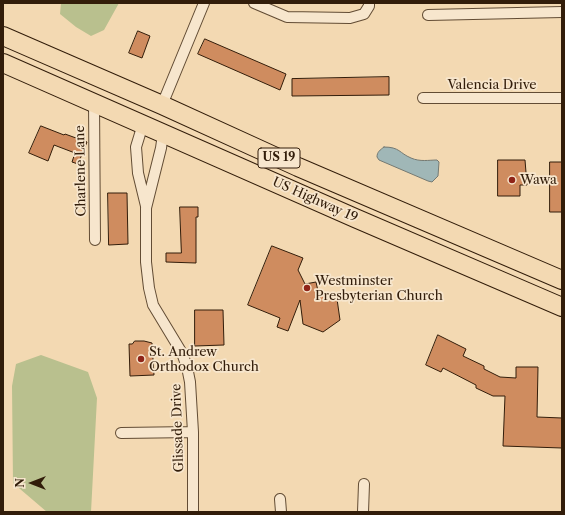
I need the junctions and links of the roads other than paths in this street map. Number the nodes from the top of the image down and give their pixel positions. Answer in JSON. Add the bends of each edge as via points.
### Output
{"nodes":[{"id":1,"x":204,"y":3,"type":"edge"},
{"id":2,"x":254,"y":3,"type":"edge"},
{"id":3,"x":369,"y":3,"type":"edge"},
{"id":4,"x":562,"y":12,"type":"edge"},
{"id":5,"x":428,"y":15,"type":"dead end"},
{"id":6,"x":5,"y":39,"type":"edge"},
{"id":7,"x":3,"y":63,"type":"edge"},
{"id":8,"x":423,"y":98,"type":"dead end"},
{"id":9,"x":562,"y":98,"type":"edge"},
{"id":10,"x":94,"y":102,"type":"junction"},
{"id":11,"x":162,"y":105,"type":"junction"},
{"id":12,"x":143,"y":124,"type":"junction"},
{"id":13,"x":163,"y":134,"type":"junction"},
{"id":14,"x":298,"y":167,"type":"junction"},
{"id":15,"x":146,"y":208,"type":"junction"},
{"id":16,"x":95,"y":240,"type":"dead end"},
{"id":17,"x":560,"y":278,"type":"edge"},
{"id":18,"x":562,"y":307,"type":"edge"},
{"id":19,"x":193,"y":432,"type":"junction"},
{"id":20,"x":121,"y":433,"type":"dead end"},
{"id":21,"x":364,"y":484,"type":"dead end"},
{"id":22,"x":280,"y":499,"type":"dead end"},
{"id":23,"x":193,"y":512,"type":"edge"},
{"id":24,"x":281,"y":512,"type":"edge"},
{"id":25,"x":363,"y":512,"type":"edge"}],
"edges":[{"from":1,"to":11,"type":"street"},
{"from":2,"to":3,"type":"street","via":[[287,17],[350,18],[364,14]]},
{"from":4,"to":5,"type":"street"},
{"from":6,"to":11,"type":"highway","name":"US Highway 19","number":"US 19"},
{"from":7,"to":10,"type":"highway","name":"US Highway 19","number":"US 19"},
{"from":8,"to":9,"type":"street","name":"Valencia Drive"},
{"from":10,"to":12,"type":"highway","name":"US Highway 19","number":"US 19"},
{"from":10,"to":16,"type":"street","name":"Charlene Lane"},
{"from":11,"to":14,"type":"highway","name":"US Highway 19","number":"US 19"},
{"from":12,"to":13,"type":"highway","name":"US Highway 19","number":"US 19"},
{"from":12,"to":14,"type":"highway","via":[[154,120],[175,122],[245,152]]},
{"from":12,"to":15,"type":"street","name":"Glissade Drive","via":[[136,147],[138,173]]},
{"from":13,"to":15,"type":"street","name":"Glissade Drive"},
{"from":13,"to":18,"type":"highway","name":"US Highway 19","number":"US 19"},
{"from":14,"to":17,"type":"highway","name":"US Highway 19","number":"US 19"},
{"from":15,"to":19,"type":"street","name":"Glissade Drive","via":[[146,262],[149,288],[153,305],[188,367]]},
{"from":19,"to":20,"type":"street"},
{"from":19,"to":23,"type":"street","name":"Glissade Drive"},
{"from":21,"to":25,"type":"street"},
{"from":22,"to":24,"type":"street"}]}
